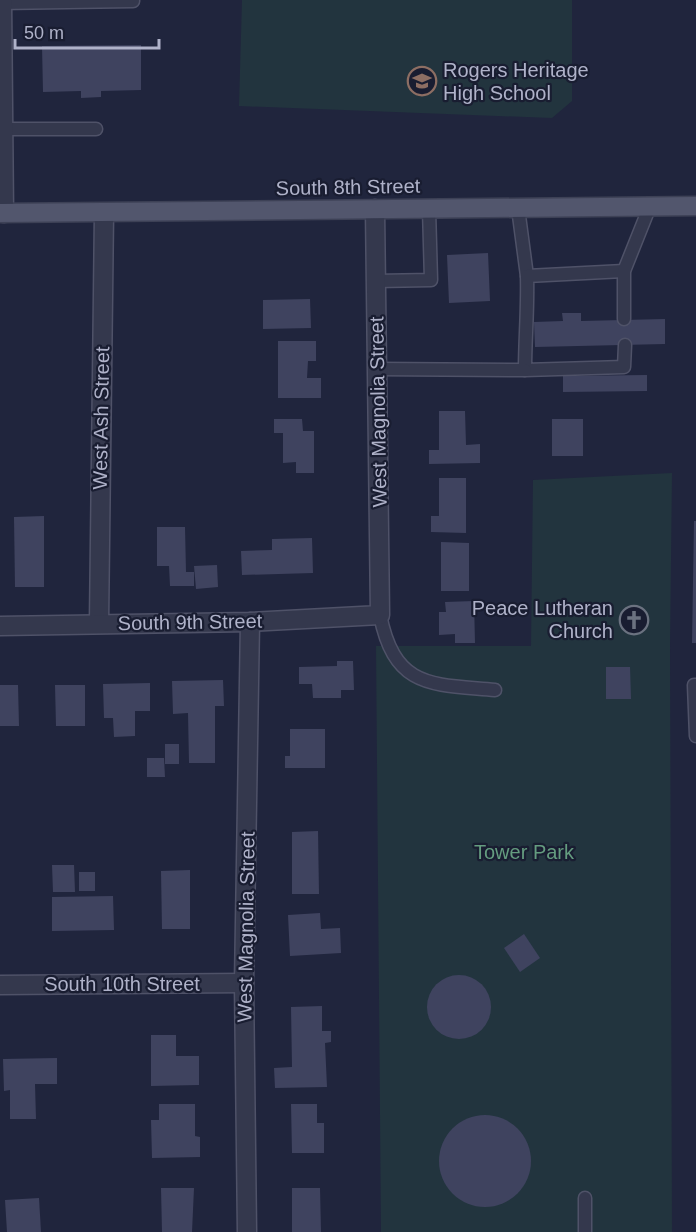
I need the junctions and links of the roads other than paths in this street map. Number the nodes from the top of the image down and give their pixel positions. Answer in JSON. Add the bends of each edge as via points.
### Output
{"nodes":[{"id":1,"x":133,"y":1,"type":"edge"},
{"id":2,"x":1,"y":2,"type":"edge"},
{"id":3,"x":3,"y":129,"type":"junction"},
{"id":4,"x":96,"y":129,"type":"dead end"},
{"id":5,"x":650,"y":206,"type":"junction"},
{"id":6,"x":696,"y":206,"type":"edge"},
{"id":7,"x":518,"y":208,"type":"junction"},
{"id":8,"x":375,"y":209,"type":"junction"},
{"id":9,"x":429,"y":209,"type":"junction"},
{"id":10,"x":2,"y":213,"type":"edge"},
{"id":11,"x":104,"y":213,"type":"junction"},
{"id":12,"x":624,"y":271,"type":"junction"},
{"id":13,"x":527,"y":276,"type":"junction"},
{"id":14,"x":376,"y":281,"type":"junction"},
{"id":15,"x":624,"y":319,"type":"dead end"},
{"id":16,"x":625,"y":345,"type":"dead end"},
{"id":17,"x":377,"y":369,"type":"junction"},
{"id":18,"x":525,"y":370,"type":"junction"},
{"id":19,"x":380,"y":615,"type":"junction"},
{"id":20,"x":250,"y":622,"type":"junction"},
{"id":21,"x":99,"y":623,"type":"junction"},
{"id":22,"x":0,"y":626,"type":"edge"},
{"id":23,"x":696,"y":685,"type":"edge"},
{"id":24,"x":495,"y":690,"type":"dead end"},
{"id":25,"x":696,"y":736,"type":"edge"},
{"id":26,"x":244,"y":983,"type":"junction"},
{"id":27,"x":0,"y":985,"type":"edge"},
{"id":28,"x":585,"y":1198,"type":"dead end"},
{"id":29,"x":248,"y":1232,"type":"edge"},
{"id":30,"x":585,"y":1232,"type":"edge"}],
"edges":[{"from":1,"to":2,"type":"lane"},
{"from":2,"to":3,"type":"street"},
{"from":3,"to":4,"type":"lane"},
{"from":3,"to":10,"type":"street"},
{"from":5,"to":6,"type":"main road","name":"South 8th Street"},
{"from":5,"to":7,"type":"main road","name":"South 8th Street"},
{"from":5,"to":12,"type":"lane"},
{"from":7,"to":9,"type":"main road","name":"South 8th Street"},
{"from":7,"to":13,"type":"lane"},
{"from":8,"to":9,"type":"main road","name":"South 8th Street"},
{"from":8,"to":11,"type":"main road","name":"South 8th Street"},
{"from":8,"to":14,"type":"street","name":"West Magnolia Street"},
{"from":9,"to":14,"type":"lane","via":[[431,280]]},
{"from":10,"to":11,"type":"main road","name":"South 8th Street"},
{"from":11,"to":21,"type":"street","name":"West Ash Street"},
{"from":12,"to":13,"type":"lane"},
{"from":12,"to":15,"type":"lane"},
{"from":13,"to":18,"type":"lane"},
{"from":14,"to":17,"type":"street","name":"West Magnolia Street"},
{"from":16,"to":18,"type":"lane","via":[[624,367]]},
{"from":17,"to":18,"type":"lane"},
{"from":17,"to":19,"type":"street","name":"West Magnolia Street"},
{"from":19,"to":20,"type":"street","name":"South 9th Street"},
{"from":19,"to":24,"type":"lane","via":[[385,642],[408,673],[441,685]]},
{"from":20,"to":21,"type":"street","name":"South 9th Street"},
{"from":20,"to":26,"type":"street","name":"West Magnolia Street"},
{"from":21,"to":22,"type":"street","name":"South 9th Street"},
{"from":23,"to":25,"type":"lane"},
{"from":26,"to":27,"type":"street","name":"South 10th Street"},
{"from":26,"to":29,"type":"street","name":"West Magnolia Street"},
{"from":28,"to":30,"type":"lane"}]}
